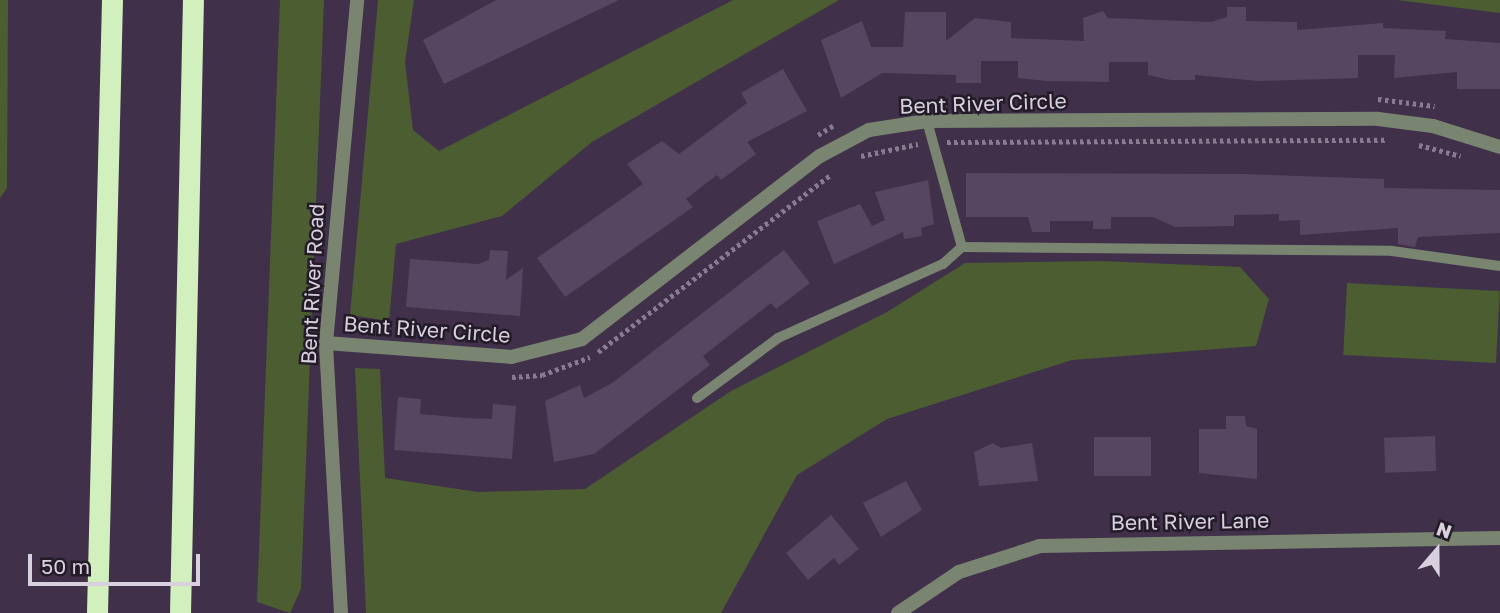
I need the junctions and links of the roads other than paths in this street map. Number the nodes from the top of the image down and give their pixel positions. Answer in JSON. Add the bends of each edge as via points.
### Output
{"nodes":[{"id":1,"x":113,"y":0,"type":"edge"},
{"id":2,"x":193,"y":0,"type":"edge"},
{"id":3,"x":357,"y":0,"type":"edge"},
{"id":4,"x":927,"y":121,"type":"junction"},
{"id":5,"x":1500,"y":147,"type":"edge"},
{"id":6,"x":962,"y":247,"type":"junction"},
{"id":7,"x":1500,"y":266,"type":"edge"},
{"id":8,"x":327,"y":343,"type":"junction"},
{"id":9,"x":697,"y":398,"type":"dead end"},
{"id":10,"x":1500,"y":538,"type":"edge"},
{"id":11,"x":97,"y":613,"type":"edge"},
{"id":12,"x":180,"y":613,"type":"edge"},
{"id":13,"x":341,"y":613,"type":"edge"},
{"id":14,"x":898,"y":613,"type":"edge"}],
"edges":[{"from":1,"to":11,"type":"highway"},
{"from":2,"to":12,"type":"highway"},
{"from":3,"to":8,"type":"street","name":"Bent River Road"},
{"from":4,"to":5,"type":"street","name":"Bent River Circle","via":[[1378,119],[1433,126]]},
{"from":4,"to":6,"type":"lane"},
{"from":4,"to":8,"type":"street","name":"Bent River Circle","via":[[869,130],[820,156],[582,339],[511,357]]},
{"from":6,"to":7,"type":"lane","via":[[1392,251]]},
{"from":6,"to":9,"type":"lane","via":[[943,264],[778,338]]},
{"from":8,"to":13,"type":"street","name":"Bent River Road"},
{"from":10,"to":14,"type":"street","name":"Bent River Lane","via":[[1040,545],[959,572]]}]}
